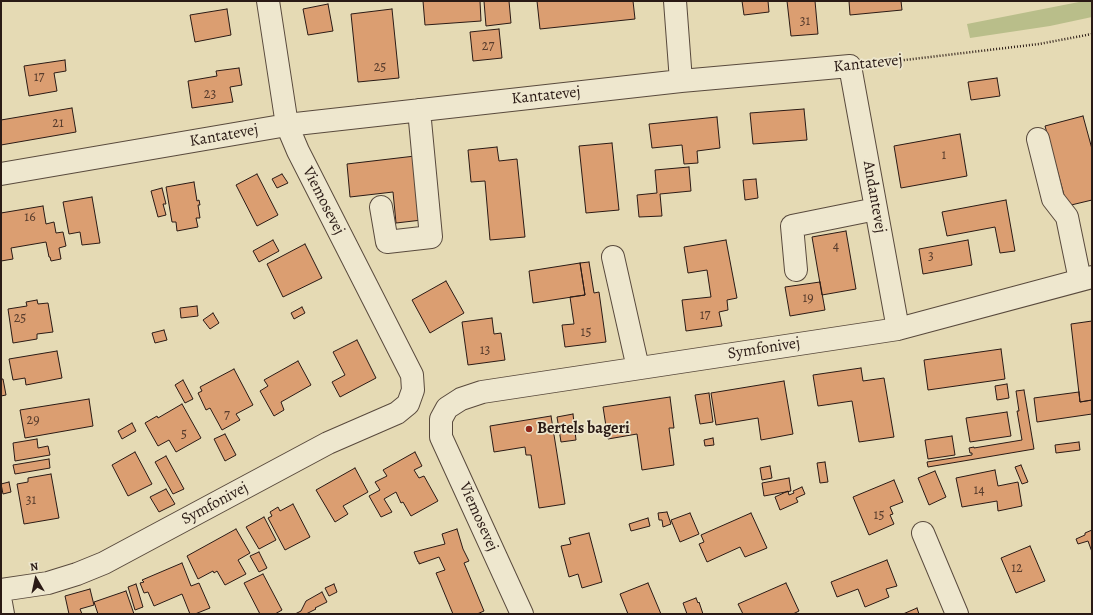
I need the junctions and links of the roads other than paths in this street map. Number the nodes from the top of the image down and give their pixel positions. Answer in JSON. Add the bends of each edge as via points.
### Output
{"nodes":[{"id":1,"x":268,"y":1,"type":"edge"},
{"id":2,"x":675,"y":1,"type":"edge"},
{"id":3,"x":850,"y":66,"type":"joint"},
{"id":4,"x":681,"y":81,"type":"junction"},
{"id":5,"x":419,"y":110,"type":"junction"},
{"id":6,"x":287,"y":125,"type":"junction"},
{"id":7,"x":1038,"y":139,"type":"dead end"},
{"id":8,"x":1,"y":174,"type":"edge"},
{"id":9,"x":381,"y":206,"type":"dead end"},
{"id":10,"x":876,"y":208,"type":"junction"},
{"id":11,"x":613,"y":257,"type":"dead end"},
{"id":12,"x":796,"y":270,"type":"dead end"},
{"id":13,"x":1086,"y":278,"type":"edge"},
{"id":14,"x":898,"y":329,"type":"junction"},
{"id":15,"x":638,"y":368,"type":"junction"},
{"id":16,"x":413,"y":390,"type":"joint"},
{"id":17,"x":441,"y":419,"type":"joint"},
{"id":18,"x":923,"y":533,"type":"dead end"},
{"id":19,"x":1,"y":590,"type":"edge"},
{"id":20,"x":1,"y":603,"type":"edge"},
{"id":21,"x":3,"y":614,"type":"edge"},
{"id":22,"x":522,"y":614,"type":"edge"},
{"id":23,"x":957,"y":614,"type":"edge"}],
"edges":[{"from":1,"to":6,"type":"street","name":"Viemosevej"},
{"from":2,"to":4,"type":"street"},
{"from":3,"to":4,"type":"street","name":"Kantatevej"},
{"from":3,"to":10,"type":"street","name":"Andantevej"},
{"from":4,"to":5,"type":"street","name":"Kantatevej"},
{"from":5,"to":6,"type":"street","name":"Kantatevej"},
{"from":5,"to":9,"type":"street","via":[[431,237],[387,242]]},
{"from":6,"to":8,"type":"street","name":"Kantatevej"},
{"from":6,"to":16,"type":"street","name":"Viemosevej","via":[[298,152],[412,375]]},
{"from":7,"to":13,"type":"street","via":[[1053,199],[1067,217]]},
{"from":10,"to":12,"type":"street","via":[[792,226]]},
{"from":10,"to":14,"type":"street","name":"Andantevej"},
{"from":11,"to":15,"type":"street"},
{"from":13,"to":14,"type":"street","name":"Symfonivej"},
{"from":14,"to":15,"type":"street","name":"Symfonivej"},
{"from":15,"to":17,"type":"street","name":"Symfonivej","via":[[482,392],[461,399],[447,408]]},
{"from":16,"to":19,"type":"street","name":"Symfonivej","via":[[408,404],[397,413],[328,443],[104,563],[48,583]]},
{"from":17,"to":22,"type":"street","name":"Viemosevej","via":[[441,437]]},
{"from":18,"to":23,"type":"street"},
{"from":20,"to":21,"type":"street"}]}
